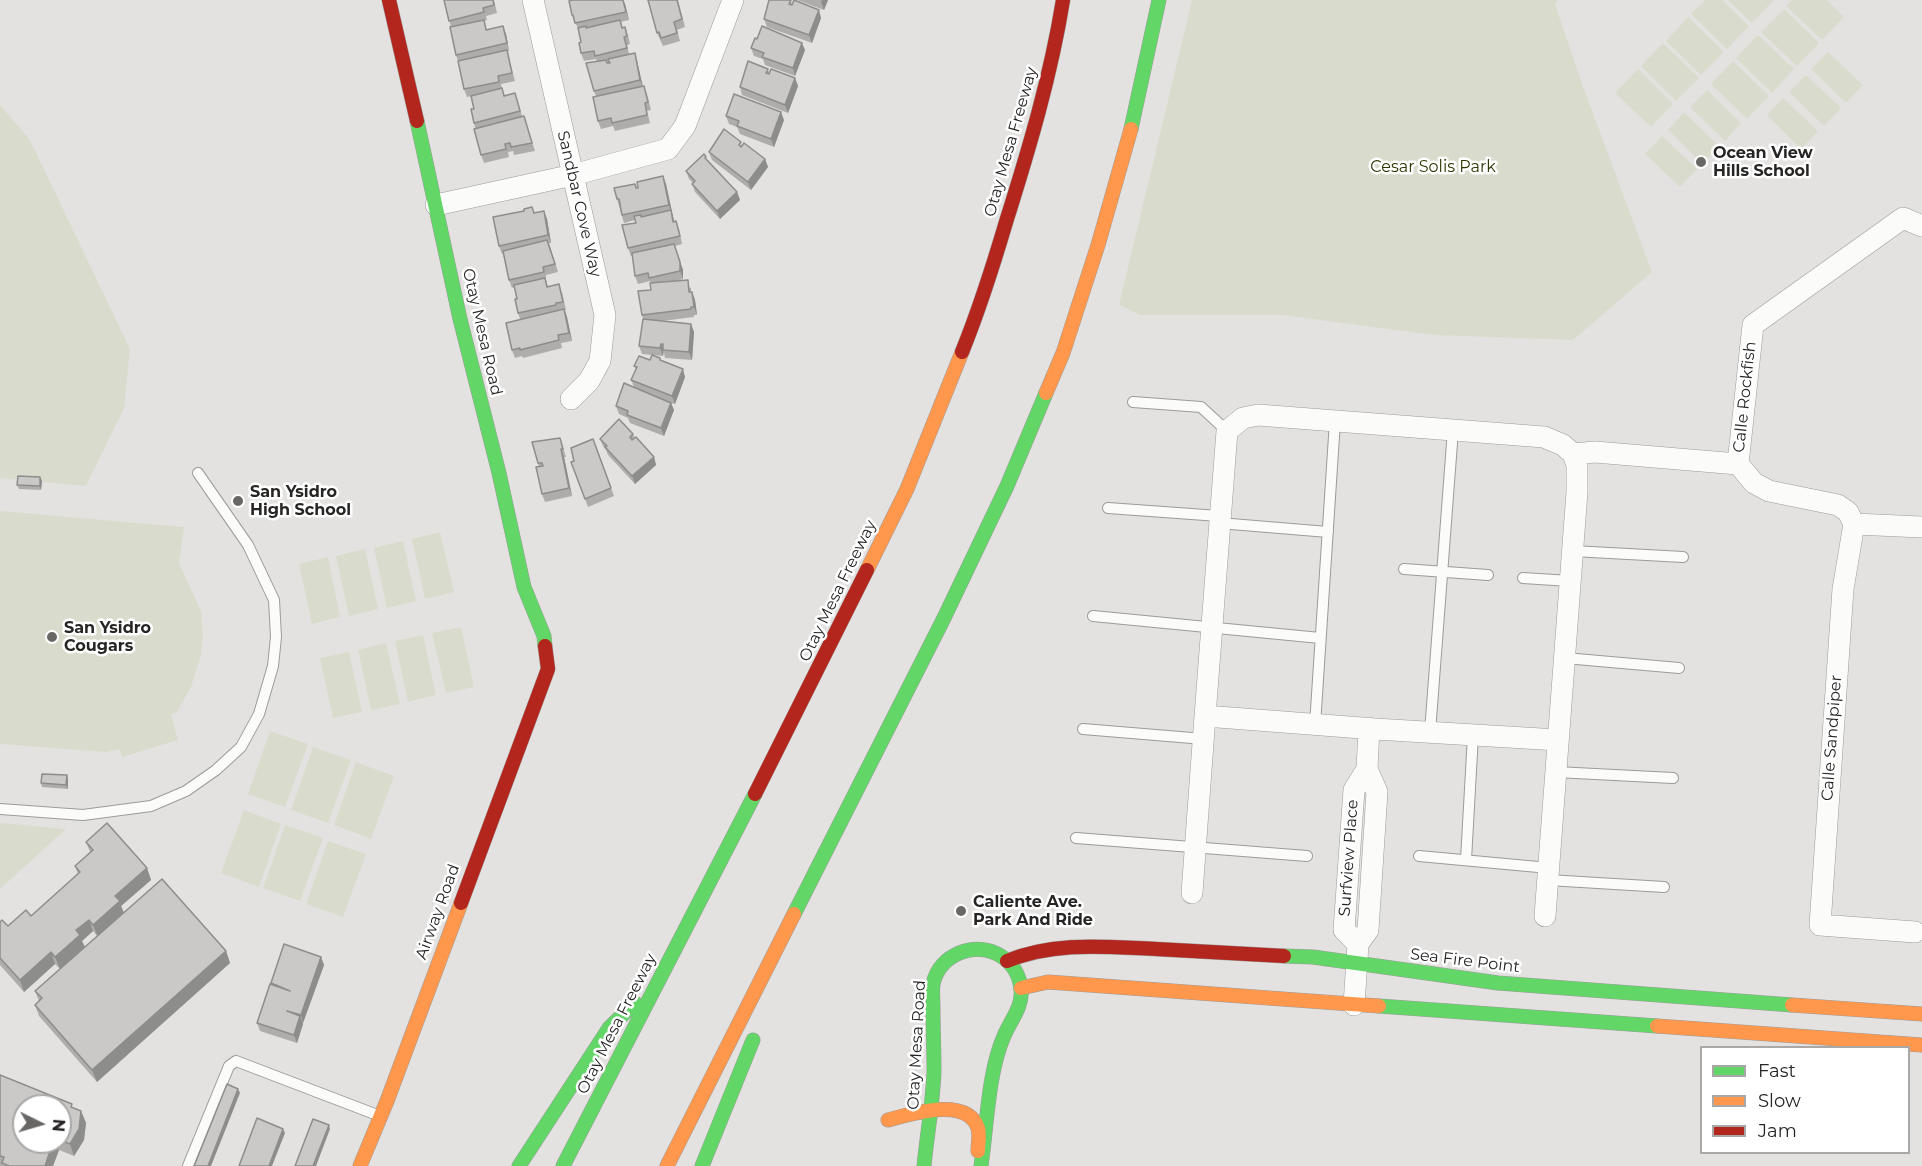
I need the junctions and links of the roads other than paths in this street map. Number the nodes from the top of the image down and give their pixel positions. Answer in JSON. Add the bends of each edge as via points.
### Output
{"nodes":[{"id":1,"x":389,"y":0,"type":"edge"},
{"id":2,"x":533,"y":0,"type":"edge"},
{"id":3,"x":733,"y":0,"type":"edge"},
{"id":4,"x":1064,"y":0,"type":"edge"},
{"id":5,"x":1159,"y":0,"type":"edge"},
{"id":6,"x":573,"y":175,"type":"junction"},
{"id":7,"x":436,"y":205,"type":"junction"},
{"id":8,"x":1922,"y":226,"type":"edge"},
{"id":9,"x":571,"y":399,"type":"dead end"},
{"id":10,"x":1133,"y":402,"type":"dead end"},
{"id":11,"x":1335,"y":421,"type":"junction"},
{"id":12,"x":1453,"y":430,"type":"junction"},
{"id":13,"x":1227,"y":431,"type":"junction"},
{"id":14,"x":1573,"y":454,"type":"junction"},
{"id":15,"x":1738,"y":464,"type":"junction"},
{"id":16,"x":198,"y":472,"type":"dead end"},
{"id":17,"x":1108,"y":508,"type":"dead end"},
{"id":18,"x":1219,"y":519,"type":"junction"},
{"id":19,"x":1854,"y":524,"type":"junction"},
{"id":20,"x":1922,"y":527,"type":"edge"},
{"id":21,"x":1328,"y":532,"type":"junction"},
{"id":22,"x":1573,"y":551,"type":"junction"},
{"id":23,"x":1683,"y":557,"type":"dead end"},
{"id":24,"x":1404,"y":569,"type":"dead end"},
{"id":25,"x":1442,"y":572,"type":"junction"},
{"id":26,"x":1488,"y":575,"type":"dead end"},
{"id":27,"x":1523,"y":578,"type":"dead end"},
{"id":28,"x":1570,"y":581,"type":"junction"},
{"id":29,"x":1093,"y":616,"type":"dead end"},
{"id":30,"x":1211,"y":626,"type":"junction"},
{"id":31,"x":1320,"y":638,"type":"junction"},
{"id":32,"x":1565,"y":658,"type":"junction"},
{"id":33,"x":1679,"y":668,"type":"dead end"},
{"id":34,"x":548,"y":669,"type":"joint"},
{"id":35,"x":1205,"y":716,"type":"junction"},
{"id":36,"x":1315,"y":724,"type":"junction"},
{"id":37,"x":1369,"y":728,"type":"junction"},
{"id":38,"x":1083,"y":729,"type":"dead end"},
{"id":39,"x":1430,"y":732,"type":"junction"},
{"id":40,"x":1473,"y":735,"type":"junction"},
{"id":41,"x":1204,"y":739,"type":"junction"},
{"id":42,"x":1558,"y":740,"type":"junction"},
{"id":43,"x":1556,"y":772,"type":"junction"},
{"id":44,"x":1672,"y":778,"type":"dead end"},
{"id":45,"x":850,"y":805,"type":"junction"},
{"id":46,"x":0,"y":809,"type":"edge"},
{"id":47,"x":1076,"y":838,"type":"dead end"},
{"id":48,"x":1196,"y":848,"type":"junction"},
{"id":49,"x":1306,"y":856,"type":"dead end"},
{"id":50,"x":1419,"y":856,"type":"dead end"},
{"id":51,"x":1466,"y":860,"type":"junction"},
{"id":52,"x":1548,"y":874,"type":"junction"},
{"id":53,"x":1664,"y":887,"type":"dead end"},
{"id":54,"x":1192,"y":893,"type":"dead end"},
{"id":55,"x":1545,"y":916,"type":"dead end"},
{"id":56,"x":1915,"y":932,"type":"dead end"},
{"id":57,"x":1358,"y":954,"type":"junction"},
{"id":58,"x":788,"y":956,"type":"dead end"},
{"id":59,"x":1007,"y":961,"type":"junction"},
{"id":60,"x":656,"y":983,"type":"junction"},
{"id":61,"x":1021,"y":988,"type":"junction"},
{"id":62,"x":1354,"y":1005,"type":"junction"},
{"id":63,"x":1922,"y":1014,"type":"edge"},
{"id":64,"x":757,"y":1031,"type":"dead end"},
{"id":65,"x":1922,"y":1045,"type":"edge"},
{"id":66,"x":930,"y":1110,"type":"junction"},
{"id":67,"x":380,"y":1116,"type":"junction"},
{"id":68,"x":927,"y":1147,"type":"junction"},
{"id":69,"x":188,"y":1166,"type":"edge"},
{"id":70,"x":360,"y":1166,"type":"edge"},
{"id":71,"x":519,"y":1166,"type":"edge"},
{"id":72,"x":563,"y":1166,"type":"edge"},
{"id":73,"x":668,"y":1166,"type":"edge"},
{"id":74,"x":702,"y":1166,"type":"edge"},
{"id":75,"x":924,"y":1166,"type":"edge"},
{"id":76,"x":979,"y":1166,"type":"edge"}],
"edges":[{"from":1,"to":7,"type":"main road","name":"Otay Mesa Road"},
{"from":2,"to":6,"type":"street","name":"Sandbar Cove Way"},
{"from":3,"to":6,"type":"street","via":[[685,126],[668,148]]},
{"from":4,"to":60,"type":"main road","name":"Otay Mesa Freeway","via":[[1022,173],[977,315],[907,489]]},
{"from":5,"to":45,"type":"main road","via":[[1130,134],[1063,353],[998,506]]},
{"from":6,"to":7,"type":"street"},
{"from":6,"to":9,"type":"street","name":"Sandbar Cove Way","via":[[605,315],[600,361],[589,381]]},
{"from":7,"to":34,"type":"main road","name":"Otay Mesa Road","via":[[525,587],[544,636]]},
{"from":8,"to":15,"type":"street","name":"Calle Rockfish","via":[[1903,218],[1753,326]]},
{"from":10,"to":13,"type":"lane","via":[[1201,407]]},
{"from":11,"to":12,"type":"street"},
{"from":11,"to":13,"type":"street","via":[[1258,415],[1243,418]]},
{"from":11,"to":21,"type":"lane"},
{"from":12,"to":14,"type":"street","via":[[1545,437]]},
{"from":12,"to":25,"type":"lane"},
{"from":13,"to":18,"type":"street"},
{"from":14,"to":15,"type":"street","via":[[1594,452]]},
{"from":14,"to":22,"type":"street","via":[[1577,465]]},
{"from":15,"to":19,"type":"street","name":"Calle Rockfish","via":[[1754,483],[1769,491],[1838,505],[1848,512]]},
{"from":16,"to":46,"type":"lane","via":[[248,545],[274,600],[273,666],[260,714],[246,739],[216,770],[186,791],[151,806],[83,815]]},
{"from":17,"to":18,"type":"lane"},
{"from":18,"to":21,"type":"lane"},
{"from":18,"to":30,"type":"street"},
{"from":19,"to":20,"type":"street"},
{"from":19,"to":56,"type":"street","name":"Calle Sandpiper","via":[[1844,578],[1820,925]]},
{"from":21,"to":31,"type":"lane"},
{"from":22,"to":23,"type":"lane"},
{"from":22,"to":28,"type":"street"},
{"from":24,"to":25,"type":"lane"},
{"from":25,"to":26,"type":"lane"},
{"from":25,"to":39,"type":"lane"},
{"from":27,"to":28,"type":"lane"},
{"from":28,"to":32,"type":"street"},
{"from":29,"to":30,"type":"lane"},
{"from":30,"to":31,"type":"lane"},
{"from":30,"to":35,"type":"street"},
{"from":31,"to":36,"type":"lane"},
{"from":32,"to":33,"type":"lane"},
{"from":32,"to":42,"type":"street"},
{"from":34,"to":67,"type":"main road","name":"Airway Road"},
{"from":35,"to":36,"type":"street"},
{"from":35,"to":41,"type":"street"},
{"from":36,"to":37,"type":"street"},
{"from":37,"to":39,"type":"street"},
{"from":37,"to":57,"type":"street","name":"Surfview Place","via":[[1367,769],[1377,792],[1368,930]]},
{"from":38,"to":41,"type":"lane"},
{"from":39,"to":40,"type":"street"},
{"from":40,"to":42,"type":"street"},
{"from":40,"to":51,"type":"lane"},
{"from":41,"to":48,"type":"street"},
{"from":42,"to":43,"type":"street"},
{"from":43,"to":44,"type":"lane"},
{"from":43,"to":52,"type":"street"},
{"from":45,"to":58,"type":"main road"},
{"from":45,"to":73,"type":"main road"},
{"from":47,"to":48,"type":"lane"},
{"from":48,"to":49,"type":"lane"},
{"from":48,"to":54,"type":"street"},
{"from":50,"to":51,"type":"lane"},
{"from":51,"to":52,"type":"lane"},
{"from":52,"to":53,"type":"lane"},
{"from":52,"to":55,"type":"street"},
{"from":57,"to":59,"type":"main road","name":"Sea Fire Point","via":[[1313,957],[1085,946],[1051,947]]},
{"from":57,"to":62,"type":"street","name":"Surfview Place"},
{"from":57,"to":63,"type":"main road","name":"Sea Fire Point","via":[[1498,983]]},
{"from":59,"to":61,"type":"main road","via":[[1015,969]]},
{"from":59,"to":66,"type":"main road","name":"Otay Mesa Road","via":[[988,949],[973,947],[947,959],[936,975]]},
{"from":60,"to":71,"type":"main road","via":[[609,1028]]},
{"from":60,"to":72,"type":"main road","name":"Otay Mesa Freeway"},
{"from":61,"to":62,"type":"main road","via":[[1048,982]]},
{"from":61,"to":76,"type":"main road","via":[[1020,1004],[1004,1031],[999,1052]]},
{"from":62,"to":65,"type":"main road"},
{"from":64,"to":74,"type":"main road"},
{"from":66,"to":68,"type":"main road","name":"Otay Mesa Road"},
{"from":66,"to":68,"type":"main road","via":[[888,1120],[909,1129]]},
{"from":66,"to":76,"type":"main road","via":[[948,1109],[972,1118],[978,1126]]},
{"from":67,"to":69,"type":"lane","via":[[236,1061],[229,1066]]},
{"from":67,"to":70,"type":"main road","name":"Airway Road"},
{"from":68,"to":75,"type":"main road","name":"Otay Mesa Road"}]}
